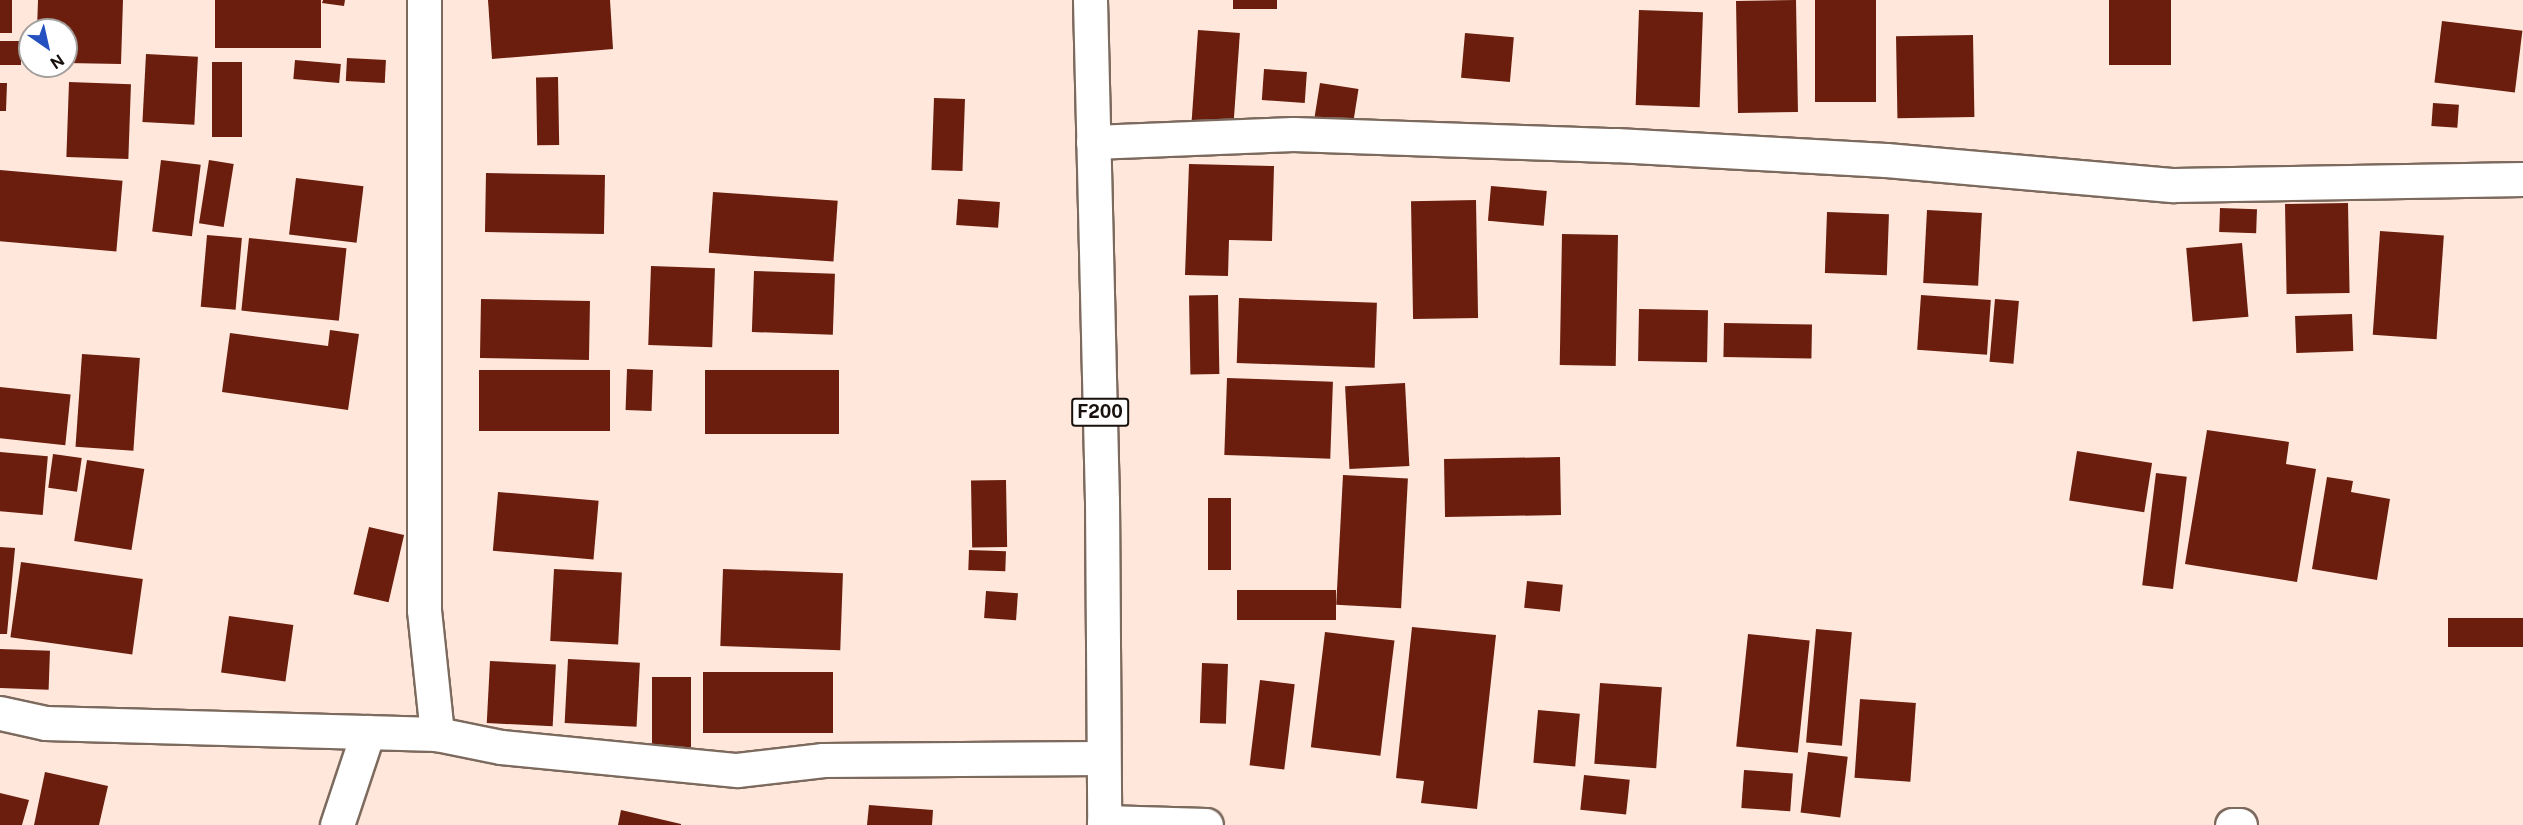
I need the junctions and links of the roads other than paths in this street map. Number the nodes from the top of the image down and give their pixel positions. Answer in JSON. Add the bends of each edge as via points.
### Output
{"nodes":[{"id":1,"x":424,"y":0,"type":"edge"},
{"id":2,"x":1090,"y":0,"type":"edge"},
{"id":3,"x":1093,"y":142,"type":"junction"},
{"id":4,"x":2523,"y":179,"type":"edge"},
{"id":5,"x":0,"y":713,"type":"edge"},
{"id":6,"x":368,"y":732,"type":"junction"},
{"id":7,"x":437,"y":734,"type":"junction"},
{"id":8,"x":1102,"y":758,"type":"junction"},
{"id":9,"x":1104,"y":824,"type":"edge"},
{"id":10,"x":336,"y":825,"type":"edge"},
{"id":11,"x":1206,"y":825,"type":"edge"},
{"id":12,"x":2232,"y":825,"type":"edge"},
{"id":13,"x":2240,"y":825,"type":"edge"}],
"edges":[{"from":1,"to":7,"type":"street","via":[[424,610]]},
{"from":2,"to":3,"type":"street","number":"F200"},
{"from":3,"to":4,"type":"street","via":[[1293,134],[1616,145],[1886,160],[2174,185]]},
{"from":3,"to":8,"type":"street","number":"F200","via":[[1102,500]]},
{"from":5,"to":6,"type":"street","via":[[45,723]]},
{"from":6,"to":7,"type":"street"},
{"from":6,"to":10,"type":"street"},
{"from":7,"to":8,"type":"street","via":[[501,747],[737,770],[823,760]]},
{"from":8,"to":9,"type":"street","number":"F200"},
{"from":9,"to":11,"type":"street"},
{"from":12,"to":13,"type":"street"}]}
